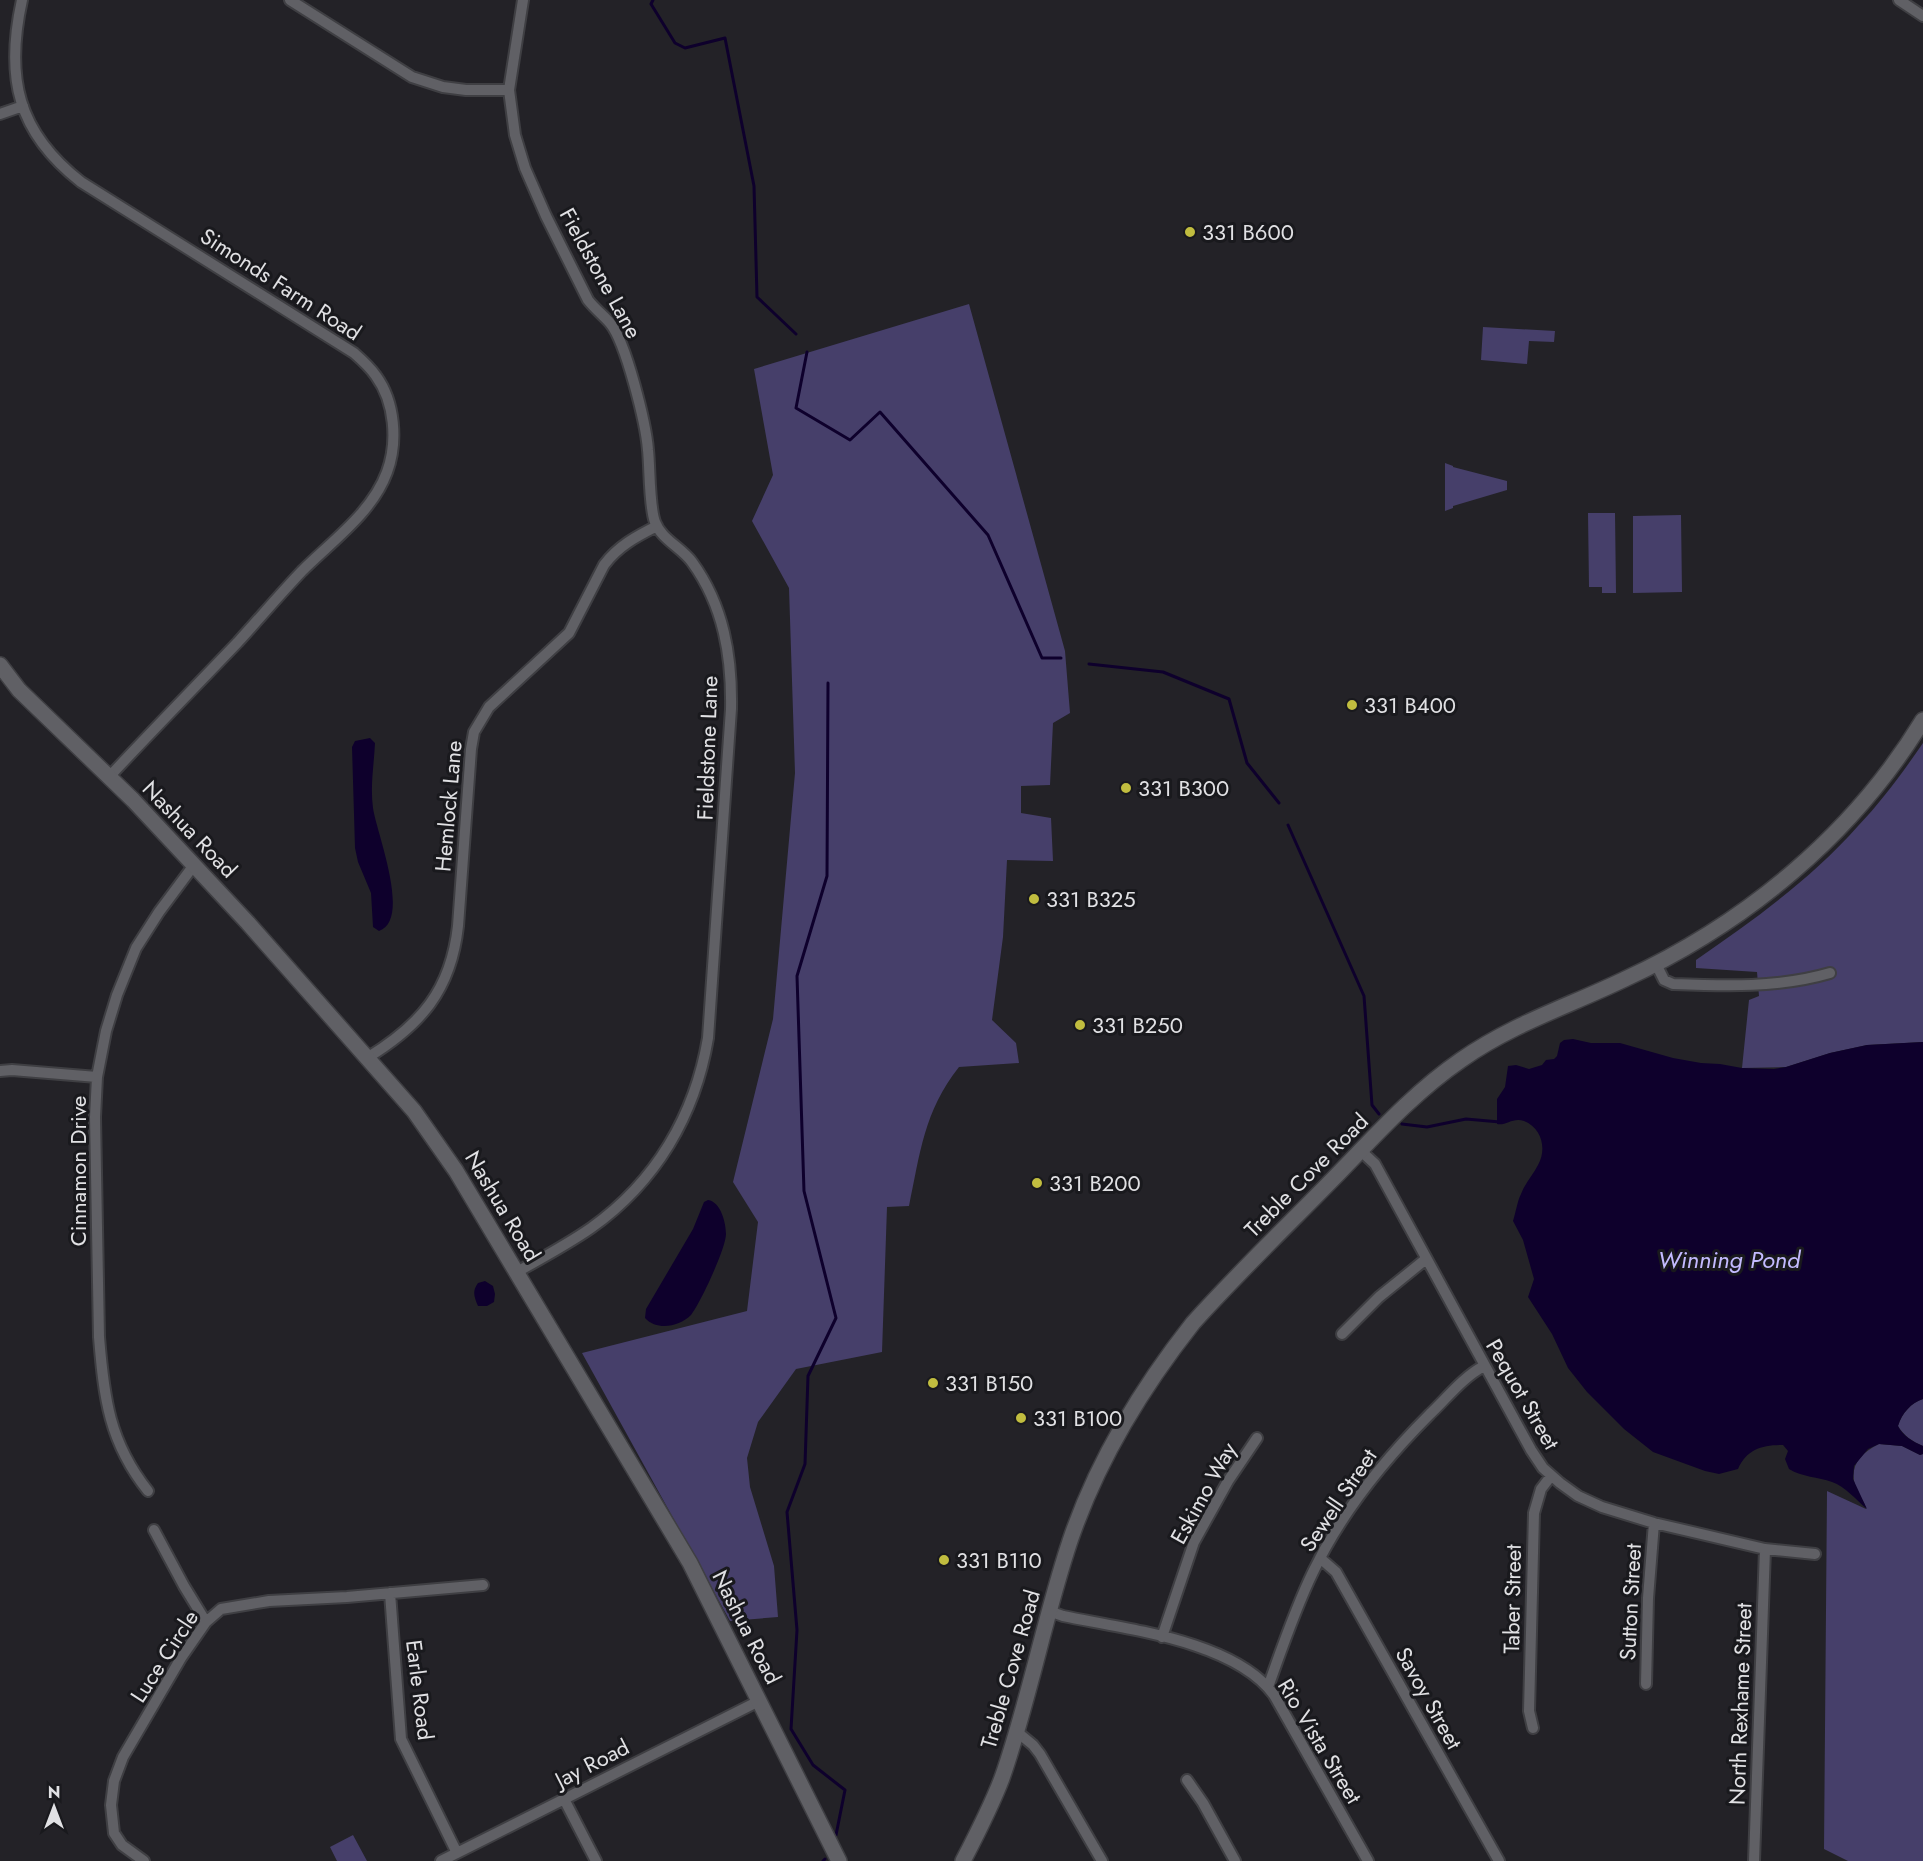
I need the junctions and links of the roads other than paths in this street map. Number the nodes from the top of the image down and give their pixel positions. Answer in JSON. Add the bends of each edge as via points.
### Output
{"nodes":[{"id":1,"x":22,"y":0,"type":"edge"},
{"id":2,"x":290,"y":0,"type":"edge"},
{"id":3,"x":523,"y":0,"type":"edge"},
{"id":4,"x":1899,"y":0,"type":"edge"},
{"id":5,"x":1923,"y":16,"type":"edge"},
{"id":6,"x":508,"y":90,"type":"junction"},
{"id":7,"x":23,"y":106,"type":"junction"},
{"id":8,"x":0,"y":114,"type":"edge"},
{"id":9,"x":657,"y":526,"type":"junction"},
{"id":10,"x":0,"y":665,"type":"edge"},
{"id":11,"x":1923,"y":720,"type":"edge"},
{"id":12,"x":109,"y":777,"type":"junction"},
{"id":13,"x":194,"y":865,"type":"junction"},
{"id":14,"x":1656,"y":964,"type":"junction"},
{"id":15,"x":1830,"y":973,"type":"dead end"},
{"id":16,"x":367,"y":1058,"type":"junction"},
{"id":17,"x":0,"y":1071,"type":"edge"},
{"id":18,"x":97,"y":1077,"type":"junction"},
{"id":19,"x":1361,"y":1151,"type":"junction"},
{"id":20,"x":1426,"y":1259,"type":"junction"},
{"id":21,"x":517,"y":1272,"type":"junction"},
{"id":22,"x":1342,"y":1334,"type":"dead end"},
{"id":23,"x":1484,"y":1366,"type":"junction"},
{"id":24,"x":1257,"y":1438,"type":"dead end"},
{"id":25,"x":1551,"y":1476,"type":"junction"},
{"id":26,"x":148,"y":1491,"type":"dead end"},
{"id":27,"x":1654,"y":1523,"type":"junction"},
{"id":28,"x":154,"y":1530,"type":"dead end"},
{"id":29,"x":1765,"y":1549,"type":"junction"},
{"id":30,"x":1815,"y":1554,"type":"dead end"},
{"id":31,"x":1320,"y":1558,"type":"junction"},
{"id":32,"x":483,"y":1585,"type":"dead end"},
{"id":33,"x":390,"y":1593,"type":"junction"},
{"id":34,"x":1049,"y":1611,"type":"junction"},
{"id":35,"x":206,"y":1622,"type":"junction"},
{"id":36,"x":1162,"y":1637,"type":"junction"},
{"id":37,"x":1646,"y":1684,"type":"dead end"},
{"id":38,"x":1268,"y":1687,"type":"junction"},
{"id":39,"x":759,"y":1701,"type":"junction"},
{"id":40,"x":1533,"y":1728,"type":"dead end"},
{"id":41,"x":1016,"y":1731,"type":"junction"},
{"id":42,"x":1187,"y":1780,"type":"dead end"},
{"id":43,"x":564,"y":1799,"type":"junction"},
{"id":44,"x":457,"y":1853,"type":"junction"},
{"id":45,"x":144,"y":1861,"type":"edge"},
{"id":46,"x":441,"y":1861,"type":"edge"},
{"id":47,"x":596,"y":1861,"type":"edge"},
{"id":48,"x":839,"y":1861,"type":"edge"},
{"id":49,"x":963,"y":1861,"type":"edge"},
{"id":50,"x":1102,"y":1861,"type":"edge"},
{"id":51,"x":1236,"y":1861,"type":"edge"},
{"id":52,"x":1368,"y":1861,"type":"edge"},
{"id":53,"x":1499,"y":1861,"type":"edge"},
{"id":54,"x":1754,"y":1861,"type":"edge"}],
"edges":[{"from":1,"to":7,"type":"street","name":"Simonds Farm Road","via":[[14,53]]},
{"from":2,"to":6,"type":"street","via":[[412,77],[443,87]]},
{"from":3,"to":6,"type":"street","name":"Fieldstone Lane"},
{"from":4,"to":5,"type":"street"},
{"from":6,"to":9,"type":"street","name":"Fieldstone Lane","via":[[515,135],[529,177],[588,300],[619,338],[647,437]]},
{"from":7,"to":8,"type":"street"},
{"from":7,"to":12,"type":"street","name":"Simonds Farm Road","via":[[48,152],[81,182],[354,353],[380,382],[392,419],[393,449],[388,469],[366,508]]},
{"from":9,"to":16,"type":"street","name":"Hemlock Lane","via":[[610,556],[569,633],[483,714],[471,749],[456,947],[450,969],[426,1009],[388,1045]]},
{"from":9,"to":21,"type":"street","name":"Fieldstone Lane","via":[[692,561],[714,600],[731,678],[705,1057],[682,1124],[637,1188],[591,1228]]},
{"from":10,"to":12,"type":"main road","name":"Nashua Road","via":[[19,690]]},
{"from":11,"to":14,"type":"main road","name":"Treble Cove Road","via":[[1874,789],[1804,862],[1720,928]]},
{"from":12,"to":13,"type":"main road","name":"Nashua Road"},
{"from":13,"to":16,"type":"main road","name":"Nashua Road"},
{"from":13,"to":18,"type":"street","name":"Cinnamon Drive","via":[[136,948],[106,1031]]},
{"from":14,"to":15,"type":"street","via":[[1664,980],[1673,984],[1761,985]]},
{"from":14,"to":19,"type":"main road","name":"Treble Cove Road","via":[[1485,1044],[1427,1086]]},
{"from":16,"to":21,"type":"main road","name":"Nashua Road","via":[[429,1130]]},
{"from":17,"to":18,"type":"street"},
{"from":18,"to":26,"type":"street","name":"Cinnamon Drive","via":[[102,1369],[122,1452]]},
{"from":19,"to":20,"type":"street","name":"Pequot Street","via":[[1375,1164]]},
{"from":19,"to":34,"type":"main road","name":"Treble Cove Road","via":[[1207,1307],[1153,1377],[1097,1474]]},
{"from":20,"to":22,"type":"street"},
{"from":20,"to":23,"type":"street","name":"Pequot Street"},
{"from":21,"to":39,"type":"main road","name":"Nashua Road","via":[[690,1563]]},
{"from":23,"to":25,"type":"street","name":"Pequot Street","via":[[1537,1460]]},
{"from":23,"to":31,"type":"street","name":"Sewell Street","via":[[1401,1444],[1360,1496]]},
{"from":24,"to":36,"type":"street","name":"Eskimo Way","via":[[1194,1542]]},
{"from":25,"to":27,"type":"street","name":"Pequot Street","via":[[1589,1502]]},
{"from":25,"to":40,"type":"street","name":"Taber Street","via":[[1541,1489],[1534,1513],[1529,1711]]},
{"from":27,"to":29,"type":"street","name":"Pequot Street"},
{"from":27,"to":37,"type":"street","name":"Sutton Street","via":[[1647,1598]]},
{"from":28,"to":35,"type":"street"},
{"from":29,"to":30,"type":"street","name":"Pequot Street"},
{"from":29,"to":54,"type":"street","name":"North Rexhame Street"},
{"from":31,"to":38,"type":"street","name":"Sewell Street"},
{"from":31,"to":53,"type":"street","name":"Savoy Street","via":[[1336,1572]]},
{"from":32,"to":33,"type":"street","name":"Luce Circle"},
{"from":33,"to":35,"type":"street","name":"Luce Circle","via":[[259,1602],[221,1609]]},
{"from":33,"to":44,"type":"street","name":"Earle Road","via":[[401,1739]]},
{"from":34,"to":36,"type":"street","name":"Rio Vista Street"},
{"from":34,"to":41,"type":"main road","name":"Treble Cove Road"},
{"from":35,"to":45,"type":"street","name":"Luce Circle","via":[[123,1756],[114,1781],[114,1833],[122,1845]]},
{"from":36,"to":38,"type":"street","name":"Rio Vista Street","via":[[1235,1662]]},
{"from":38,"to":52,"type":"street","name":"Rio Vista Street"},
{"from":39,"to":43,"type":"street","name":"Jay Road"},
{"from":39,"to":48,"type":"main road","name":"Nashua Road"},
{"from":41,"to":49,"type":"main road","name":"Treble Cove Road","via":[[994,1797]]},
{"from":41,"to":50,"type":"street","via":[[1040,1754]]},
{"from":42,"to":51,"type":"street"},
{"from":43,"to":44,"type":"street","name":"Jay Road"},
{"from":43,"to":47,"type":"street"},
{"from":44,"to":46,"type":"street","name":"Jay Road"}]}
